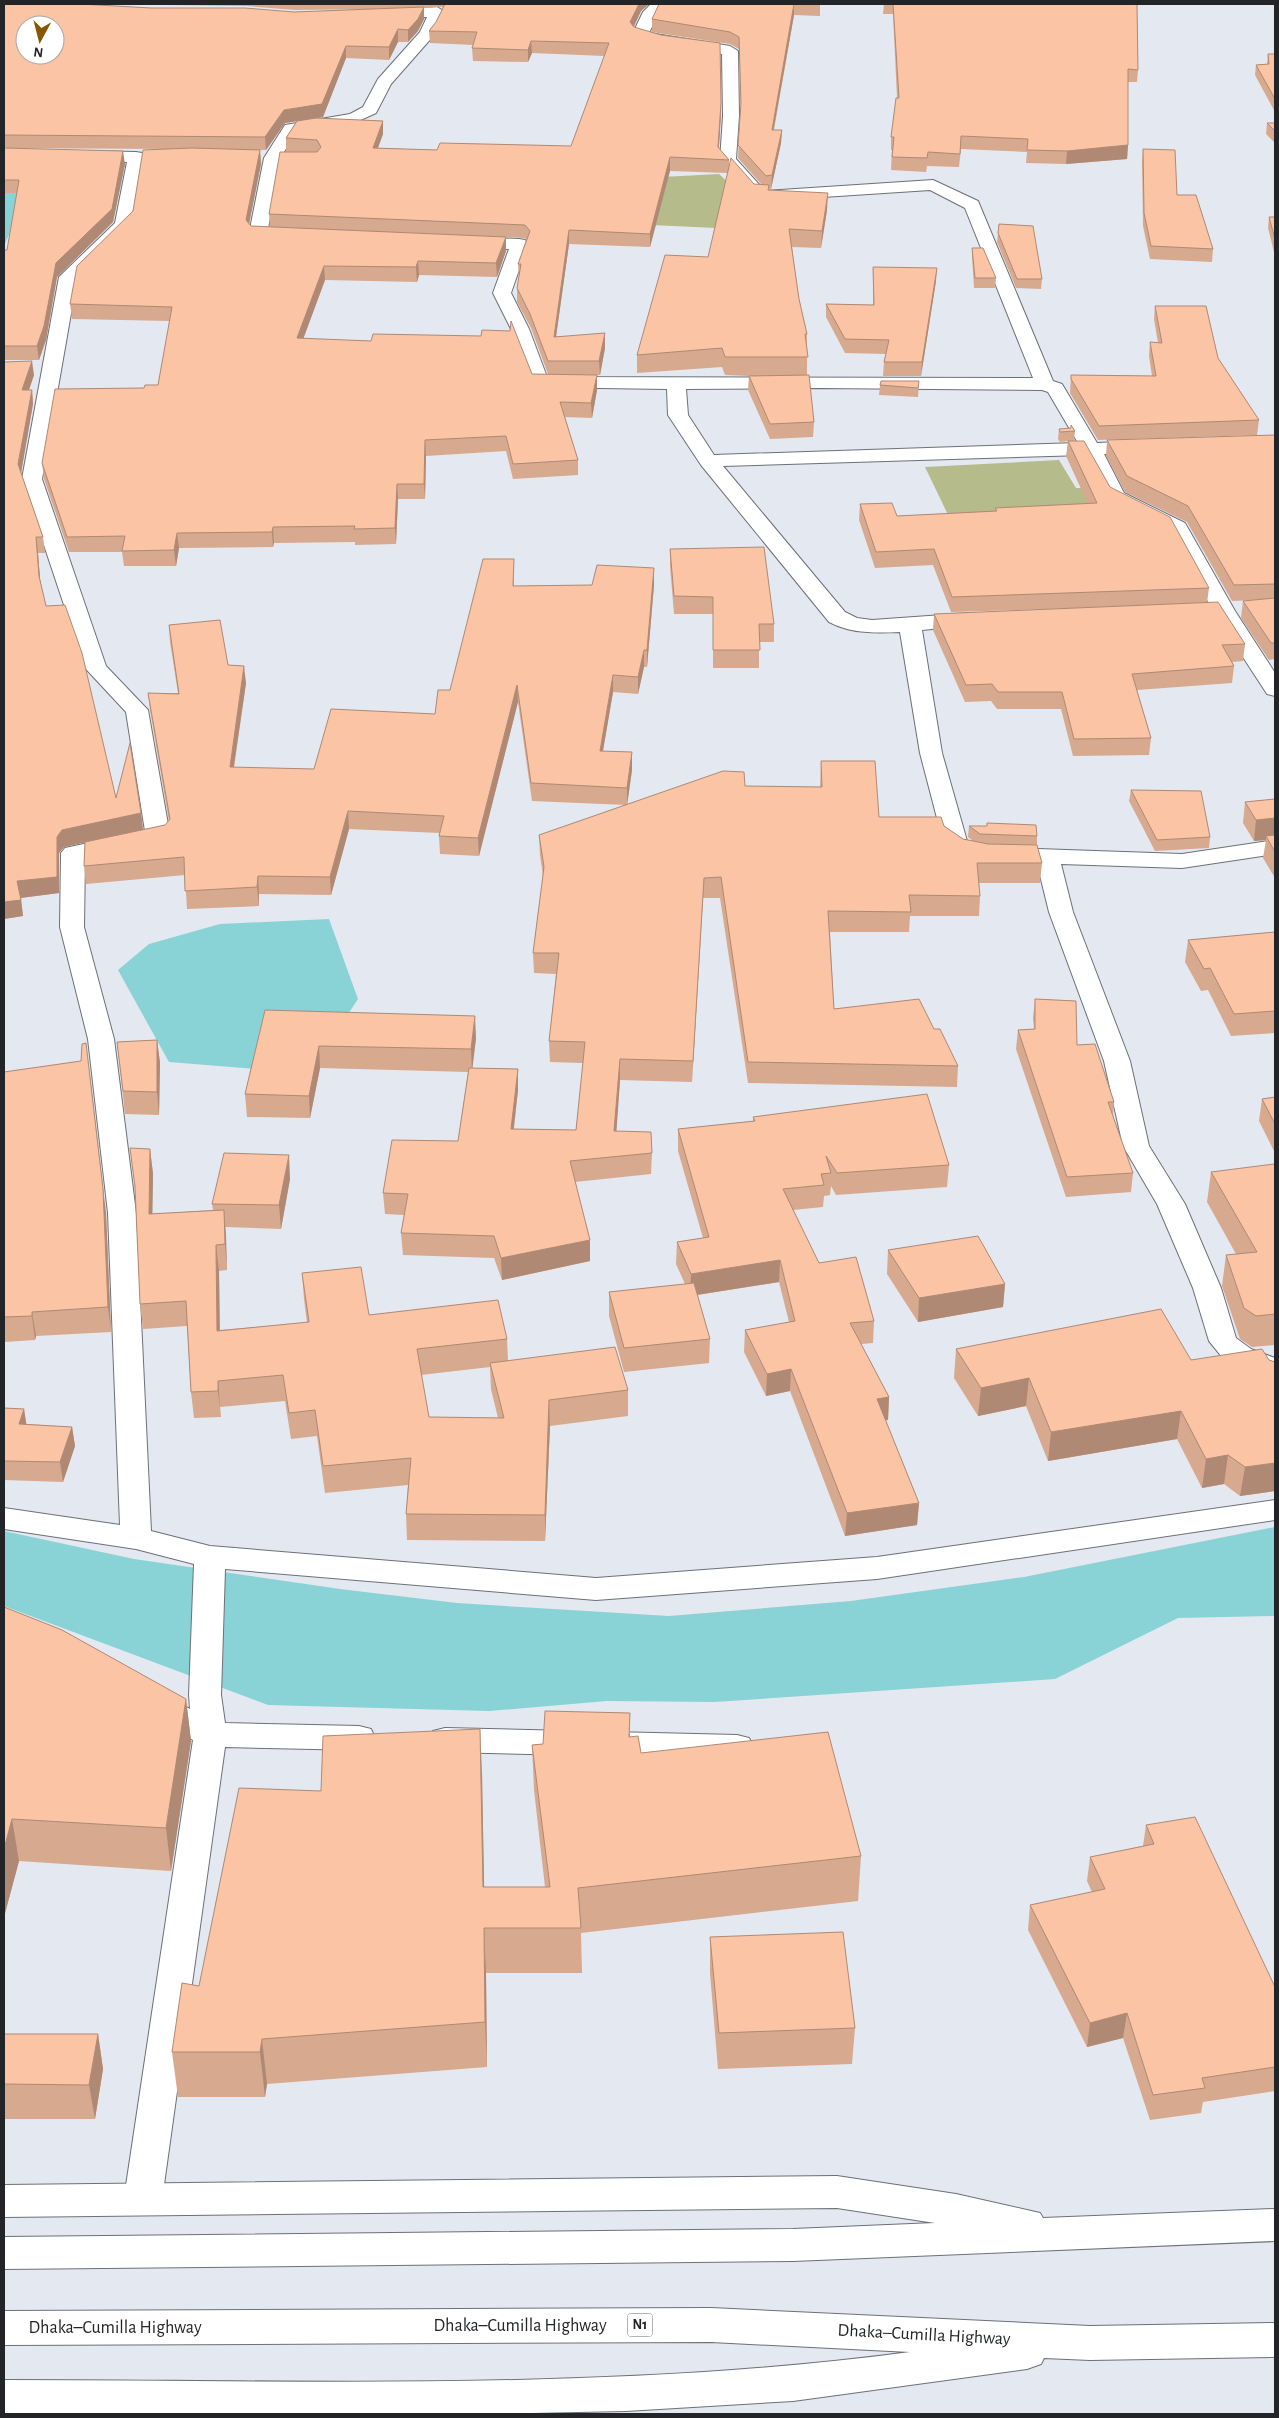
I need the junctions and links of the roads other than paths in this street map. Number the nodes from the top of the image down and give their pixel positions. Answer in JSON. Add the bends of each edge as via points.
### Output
{"nodes":[{"id":1,"x":660,"y":4,"type":"edge"},
{"id":2,"x":371,"y":14,"type":"edge"},
{"id":3,"x":70,"y":155,"type":"edge"},
{"id":4,"x":252,"y":157,"type":"edge"},
{"id":5,"x":280,"y":158,"type":"junction"},
{"id":6,"x":306,"y":236,"type":"edge"},
{"id":7,"x":451,"y":242,"type":"edge"},
{"id":8,"x":676,"y":383,"type":"junction"},
{"id":9,"x":1045,"y":384,"type":"junction"},
{"id":10,"x":1159,"y":446,"type":"edge"},
{"id":11,"x":1091,"y":449,"type":"junction"},
{"id":12,"x":708,"y":461,"type":"junction"},
{"id":13,"x":1250,"y":609,"type":"edge"},
{"id":14,"x":1224,"y":610,"type":"junction"},
{"id":15,"x":1198,"y":612,"type":"edge"},
{"id":16,"x":992,"y":618,"type":"edge"},
{"id":17,"x":910,"y":625,"type":"junction"},
{"id":18,"x":1275,"y":689,"type":"edge"},
{"id":19,"x":1275,"y":847,"type":"edge"},
{"id":20,"x":1047,"y":856,"type":"junction"},
{"id":21,"x":1275,"y":1380,"type":"edge"},
{"id":22,"x":1275,"y":1510,"type":"edge"},
{"id":23,"x":4,"y":1519,"type":"edge"},
{"id":24,"x":136,"y":1538,"type":"junction"},
{"id":25,"x":210,"y":1561,"type":"junction"},
{"id":26,"x":126,"y":1688,"type":"edge"},
{"id":27,"x":210,"y":1735,"type":"junction"},
{"id":28,"x":763,"y":1747,"type":"edge"},
{"id":29,"x":143,"y":2199,"type":"junction"},
{"id":30,"x":4,"y":2200,"type":"edge"},
{"id":31,"x":1275,"y":2225,"type":"edge"},
{"id":32,"x":1067,"y":2232,"type":"junction"},
{"id":33,"x":4,"y":2253,"type":"edge"},
{"id":34,"x":4,"y":2328,"type":"edge"},
{"id":35,"x":1275,"y":2340,"type":"edge"},
{"id":36,"x":1090,"y":2343,"type":"junction"},
{"id":37,"x":4,"y":2398,"type":"edge"}],
"edges":[{"from":1,"to":9,"type":"main road","via":[[651,12],[640,35],[730,51],[728,160],[761,196],[933,185],[972,205]]},
{"from":2,"to":5,"type":"main road","via":[[437,12],[427,34],[384,82],[370,110],[354,118],[291,128]]},
{"from":3,"to":24,"type":"main road","via":[[145,156],[123,225],[68,277],[43,367],[32,479],[96,668],[137,710],[158,836],[73,853],[72,927],[101,1039],[122,1213]]},
{"from":4,"to":5,"type":"main road"},
{"from":5,"to":6,"type":"main road","via":[[258,234]]},
{"from":7,"to":8,"type":"main road","via":[[519,244],[502,293],[520,329],[540,383]]},
{"from":8,"to":9,"type":"main road"},
{"from":8,"to":12,"type":"main road","via":[[678,416]]},
{"from":9,"to":11,"type":"main road","via":[[1054,388]]},
{"from":10,"to":11,"type":"main road"},
{"from":11,"to":12,"type":"main road"},
{"from":11,"to":14,"type":"main road","via":[[1116,497],[1178,527]]},
{"from":12,"to":17,"type":"main road","via":[[837,617],[859,626]]},
{"from":13,"to":14,"type":"main road"},
{"from":14,"to":15,"type":"main road"},
{"from":14,"to":18,"type":"main road"},
{"from":16,"to":17,"type":"main road"},
{"from":17,"to":20,"type":"main road","via":[[931,753],[956,845],[975,854]]},
{"from":19,"to":20,"type":"main road","via":[[1182,861]]},
{"from":20,"to":21,"type":"main road","via":[[1061,912],[1117,1061],[1136,1146],[1174,1212],[1207,1288],[1223,1341],[1241,1356],[1267,1365]]},
{"from":22,"to":25,"type":"main road","via":[[877,1568],[596,1590]]},
{"from":23,"to":24,"type":"main road"},
{"from":24,"to":25,"type":"main road"},
{"from":25,"to":27,"type":"main road","via":[[206,1695]]},
{"from":26,"to":27,"type":"main road"},
{"from":27,"to":28,"type":"main road"},
{"from":27,"to":29,"type":"main road"},
{"from":29,"to":30,"type":"main road"},
{"from":29,"to":32,"type":"main road","via":[[837,2192],[956,2210]]},
{"from":31,"to":32,"type":"main road"},
{"from":32,"to":33,"type":"main road","via":[[793,2245]]},
{"from":34,"to":36,"type":"main road","name":"Dhaka–Cumilla Highway","number":"N1","via":[[711,2325]]},
{"from":35,"to":36,"type":"main road","name":"Dhaka–Cumilla Highway","number":"N1"},
{"from":36,"to":37,"type":"main road","via":[[880,2373],[718,2389],[565,2395]]}]}
